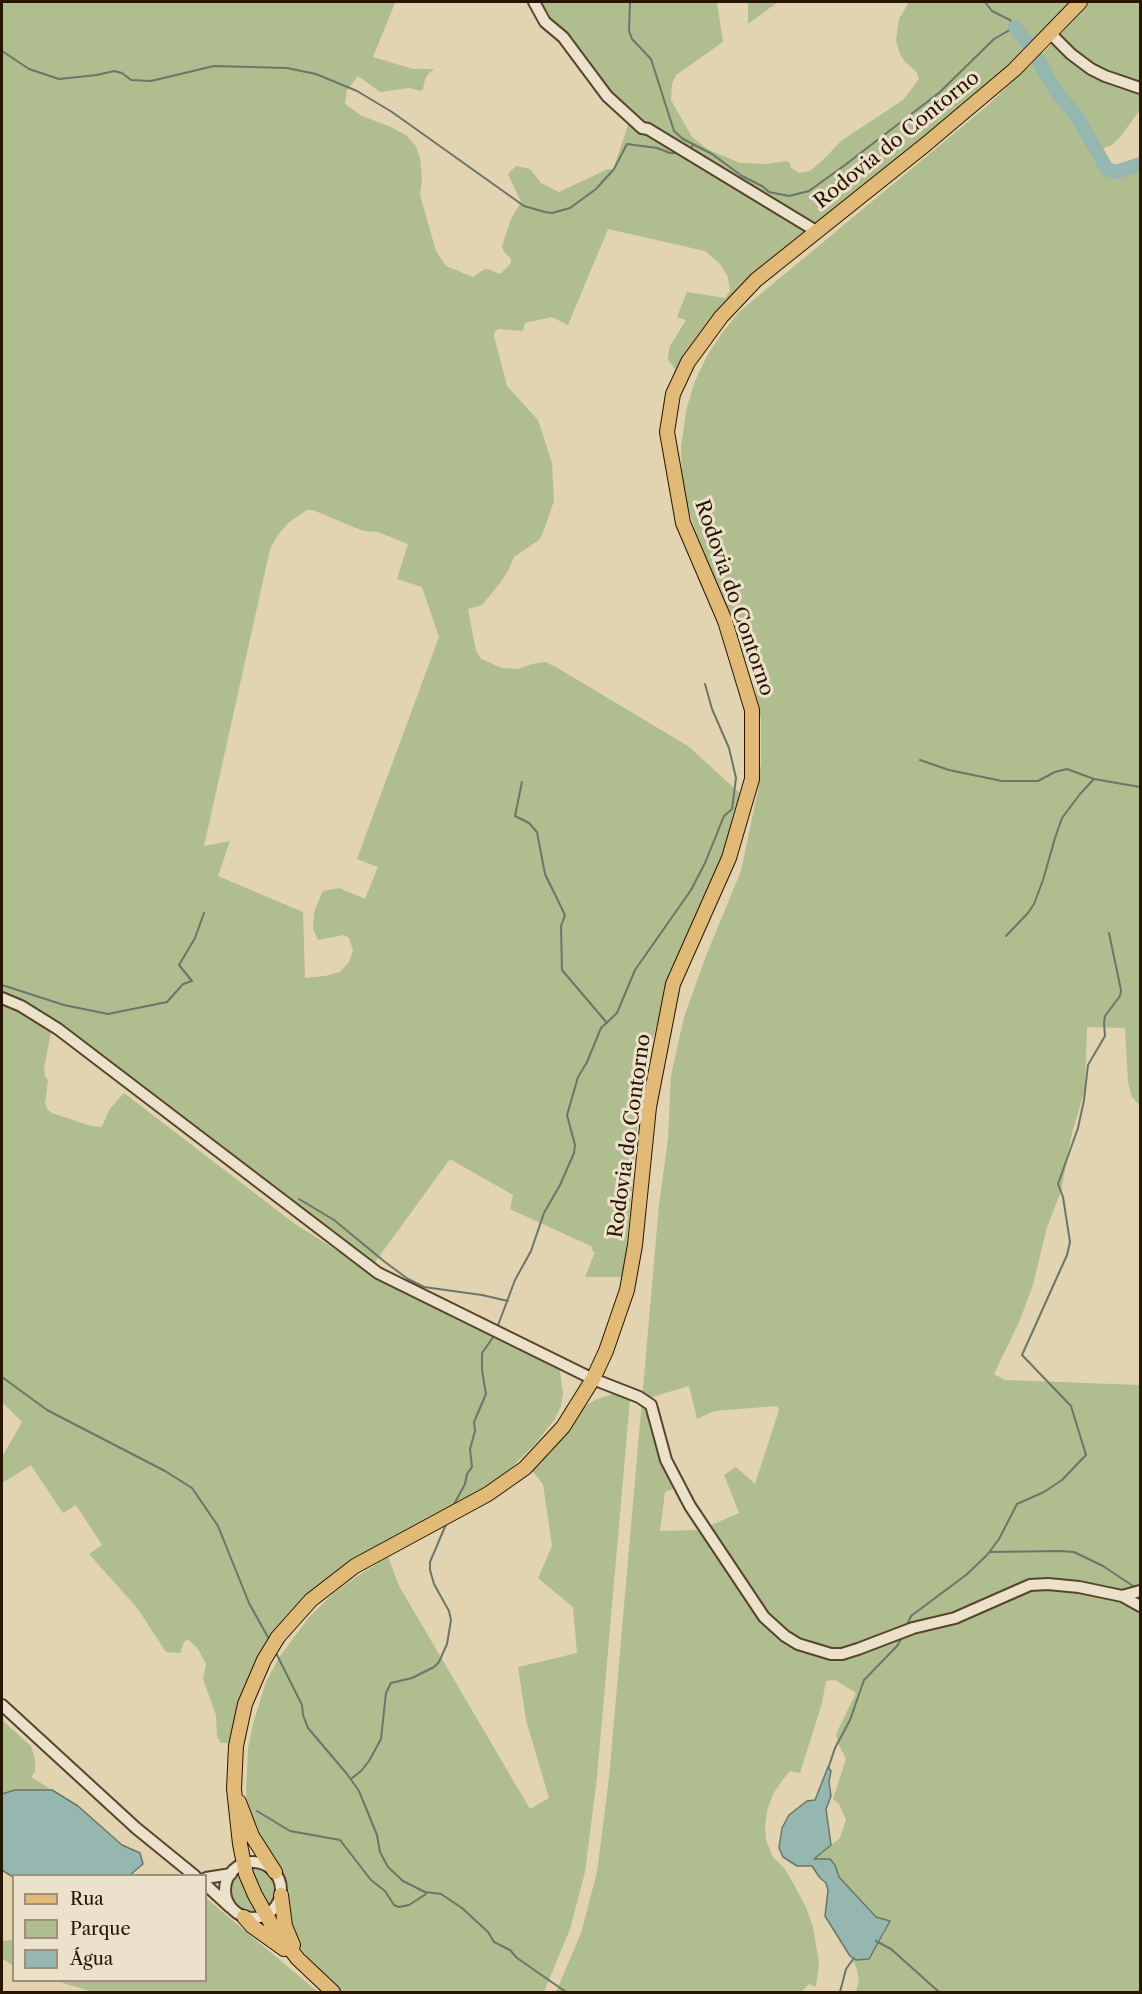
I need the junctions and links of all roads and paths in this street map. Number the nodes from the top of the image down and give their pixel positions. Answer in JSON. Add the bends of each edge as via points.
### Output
{"nodes":[{"id":1,"x":534,"y":2,"type":"edge"},
{"id":2,"x":1080,"y":2,"type":"edge"},
{"id":3,"x":1051,"y":34,"type":"junction"},
{"id":4,"x":1140,"y":88,"type":"edge"},
{"id":5,"x":816,"y":231,"type":"junction"},
{"id":6,"x":2,"y":998,"type":"edge"},
{"id":7,"x":593,"y":1379,"type":"junction"},
{"id":8,"x":1140,"y":1591,"type":"edge"},
{"id":9,"x":1122,"y":1596,"type":"junction"},
{"id":10,"x":1140,"y":1606,"type":"edge"},
{"id":11,"x":2,"y":1705,"type":"edge"},
{"id":12,"x":234,"y":1789,"type":"junction"},
{"id":13,"x":237,"y":1869,"type":"junction"},
{"id":14,"x":275,"y":1872,"type":"junction"},
{"id":15,"x":194,"y":1874,"type":"edge"},
{"id":16,"x":207,"y":1878,"type":"edge"},
{"id":17,"x":207,"y":1886,"type":"edge"},
{"id":18,"x":281,"y":1895,"type":"junction"},
{"id":19,"x":232,"y":1908,"type":"junction"},
{"id":20,"x":266,"y":1916,"type":"junction"},
{"id":21,"x":244,"y":1917,"type":"junction"},
{"id":22,"x":298,"y":1959,"type":"junction"},
{"id":23,"x":333,"y":1992,"type":"edge"}],
"edges":[{"from":1,"to":5,"type":"street","via":[[545,22],[563,37],[607,96],[642,128]]},
{"from":2,"to":3,"type":"main road","name":"Rodovia do Contorno"},
{"from":3,"to":4,"type":"street","via":[[1091,69]]},
{"from":3,"to":5,"type":"main road","name":"Rodovia do Contorno","via":[[925,145]]},
{"from":5,"to":7,"type":"main road","name":"Rodovia do Contorno","via":[[756,280],[721,317],[688,362],[673,394],[668,432],[683,523],[725,621],[752,710],[752,779],[729,858],[673,984],[649,1107],[627,1290]]},
{"from":6,"to":7,"type":"street","via":[[58,1029],[378,1273]]},
{"from":7,"to":9,"type":"street","via":[[651,1405],[666,1460],[690,1506],[764,1617],[798,1644],[831,1654],[850,1652],[913,1628],[955,1618],[1030,1586],[1079,1587]]},
{"from":7,"to":12,"type":"main road","name":"Rodovia do Contorno","via":[[563,1427],[525,1467],[488,1494],[355,1566],[311,1600],[278,1637],[245,1704],[236,1746]]},
{"from":8,"to":9,"type":"street"},
{"from":9,"to":10,"type":"street"},
{"from":11,"to":15,"type":"street","via":[[136,1828]]},
{"from":12,"to":13,"type":"main road","name":"Rodovia do Contorno"},
{"from":12,"to":14,"type":"main road","via":[[252,1836]]},
{"from":13,"to":14,"type":"street","via":[[260,1863]]},
{"from":13,"to":16,"type":"street"},
{"from":13,"to":19,"type":"street","via":[[226,1884],[225,1893]]},
{"from":13,"to":20,"type":"main road","name":"Rodovia do Contorno"},
{"from":14,"to":18,"type":"street"},
{"from":17,"to":19,"type":"street"},
{"from":18,"to":20,"type":"street","via":[[274,1910]]},
{"from":18,"to":22,"type":"main road","via":[[285,1926]]},
{"from":19,"to":21,"type":"street"},
{"from":20,"to":21,"type":"street"},
{"from":20,"to":22,"type":"main road","name":"Rodovia do Contorno"},
{"from":21,"to":22,"type":"main road"},
{"from":22,"to":23,"type":"main road","name":"Rodovia do Contorno"}]}
